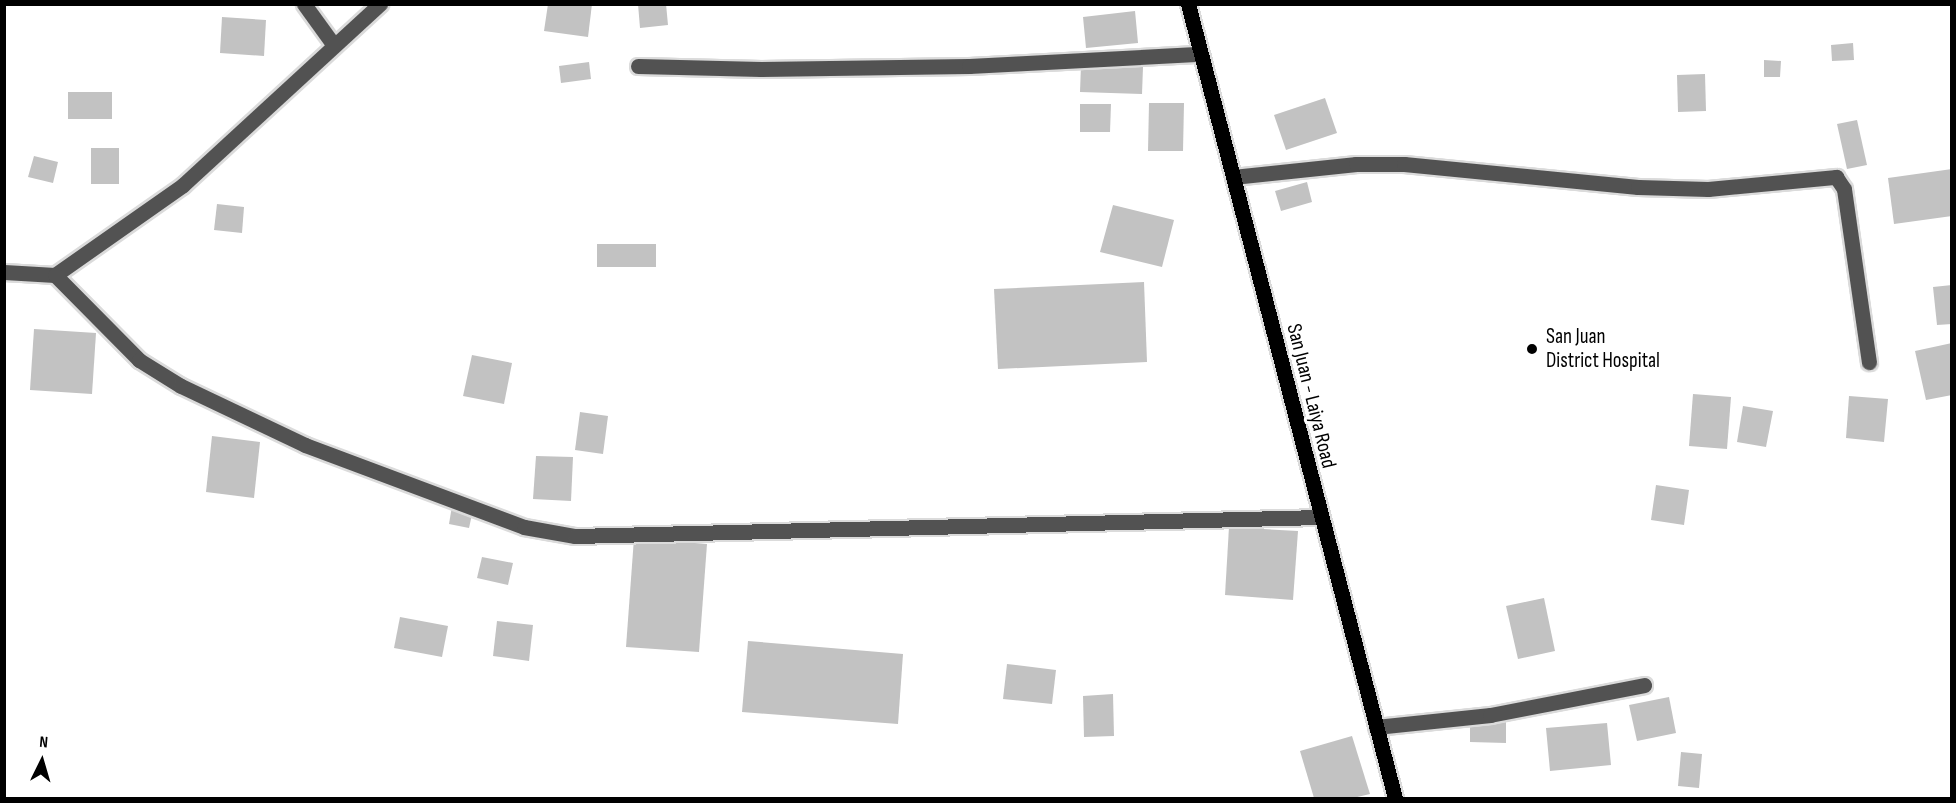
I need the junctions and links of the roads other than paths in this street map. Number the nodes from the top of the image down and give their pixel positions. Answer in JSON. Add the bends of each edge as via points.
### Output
{"nodes":[{"id":1,"x":304,"y":4,"type":"edge"},
{"id":2,"x":380,"y":4,"type":"edge"},
{"id":3,"x":1188,"y":4,"type":"edge"},
{"id":4,"x":333,"y":44,"type":"junction"},
{"id":5,"x":1201,"y":54,"type":"junction"},
{"id":6,"x":638,"y":66,"type":"dead end"},
{"id":7,"x":1233,"y":177,"type":"junction"},
{"id":8,"x":4,"y":272,"type":"edge"},
{"id":9,"x":56,"y":275,"type":"junction"},
{"id":10,"x":1869,"y":362,"type":"dead end"},
{"id":11,"x":1320,"y":517,"type":"junction"},
{"id":12,"x":1644,"y":685,"type":"dead end"},
{"id":13,"x":1376,"y":728,"type":"junction"},
{"id":14,"x":1395,"y":798,"type":"edge"}],
"edges":[{"from":1,"to":4,"type":"street"},
{"from":2,"to":4,"type":"street"},
{"from":3,"to":5,"type":"main road","name":"San Juan - Laiya Road"},
{"from":4,"to":9,"type":"street","via":[[183,185]]},
{"from":5,"to":6,"type":"street","via":[[969,66],[761,69]]},
{"from":5,"to":7,"type":"main road","name":"San Juan - Laiya Road"},
{"from":7,"to":10,"type":"street","via":[[1356,164],[1404,164],[1638,187],[1708,189],[1836,177],[1844,189]]},
{"from":7,"to":11,"type":"main road","name":"San Juan - Laiya Road"},
{"from":8,"to":9,"type":"street"},
{"from":9,"to":11,"type":"street","via":[[139,360],[181,386],[305,445],[524,527],[587,536]]},
{"from":11,"to":13,"type":"main road","name":"San Juan - Laiya Road"},
{"from":12,"to":13,"type":"street","via":[[1490,715]]},
{"from":13,"to":14,"type":"main road","name":"San Juan - Laiya Road"}]}
